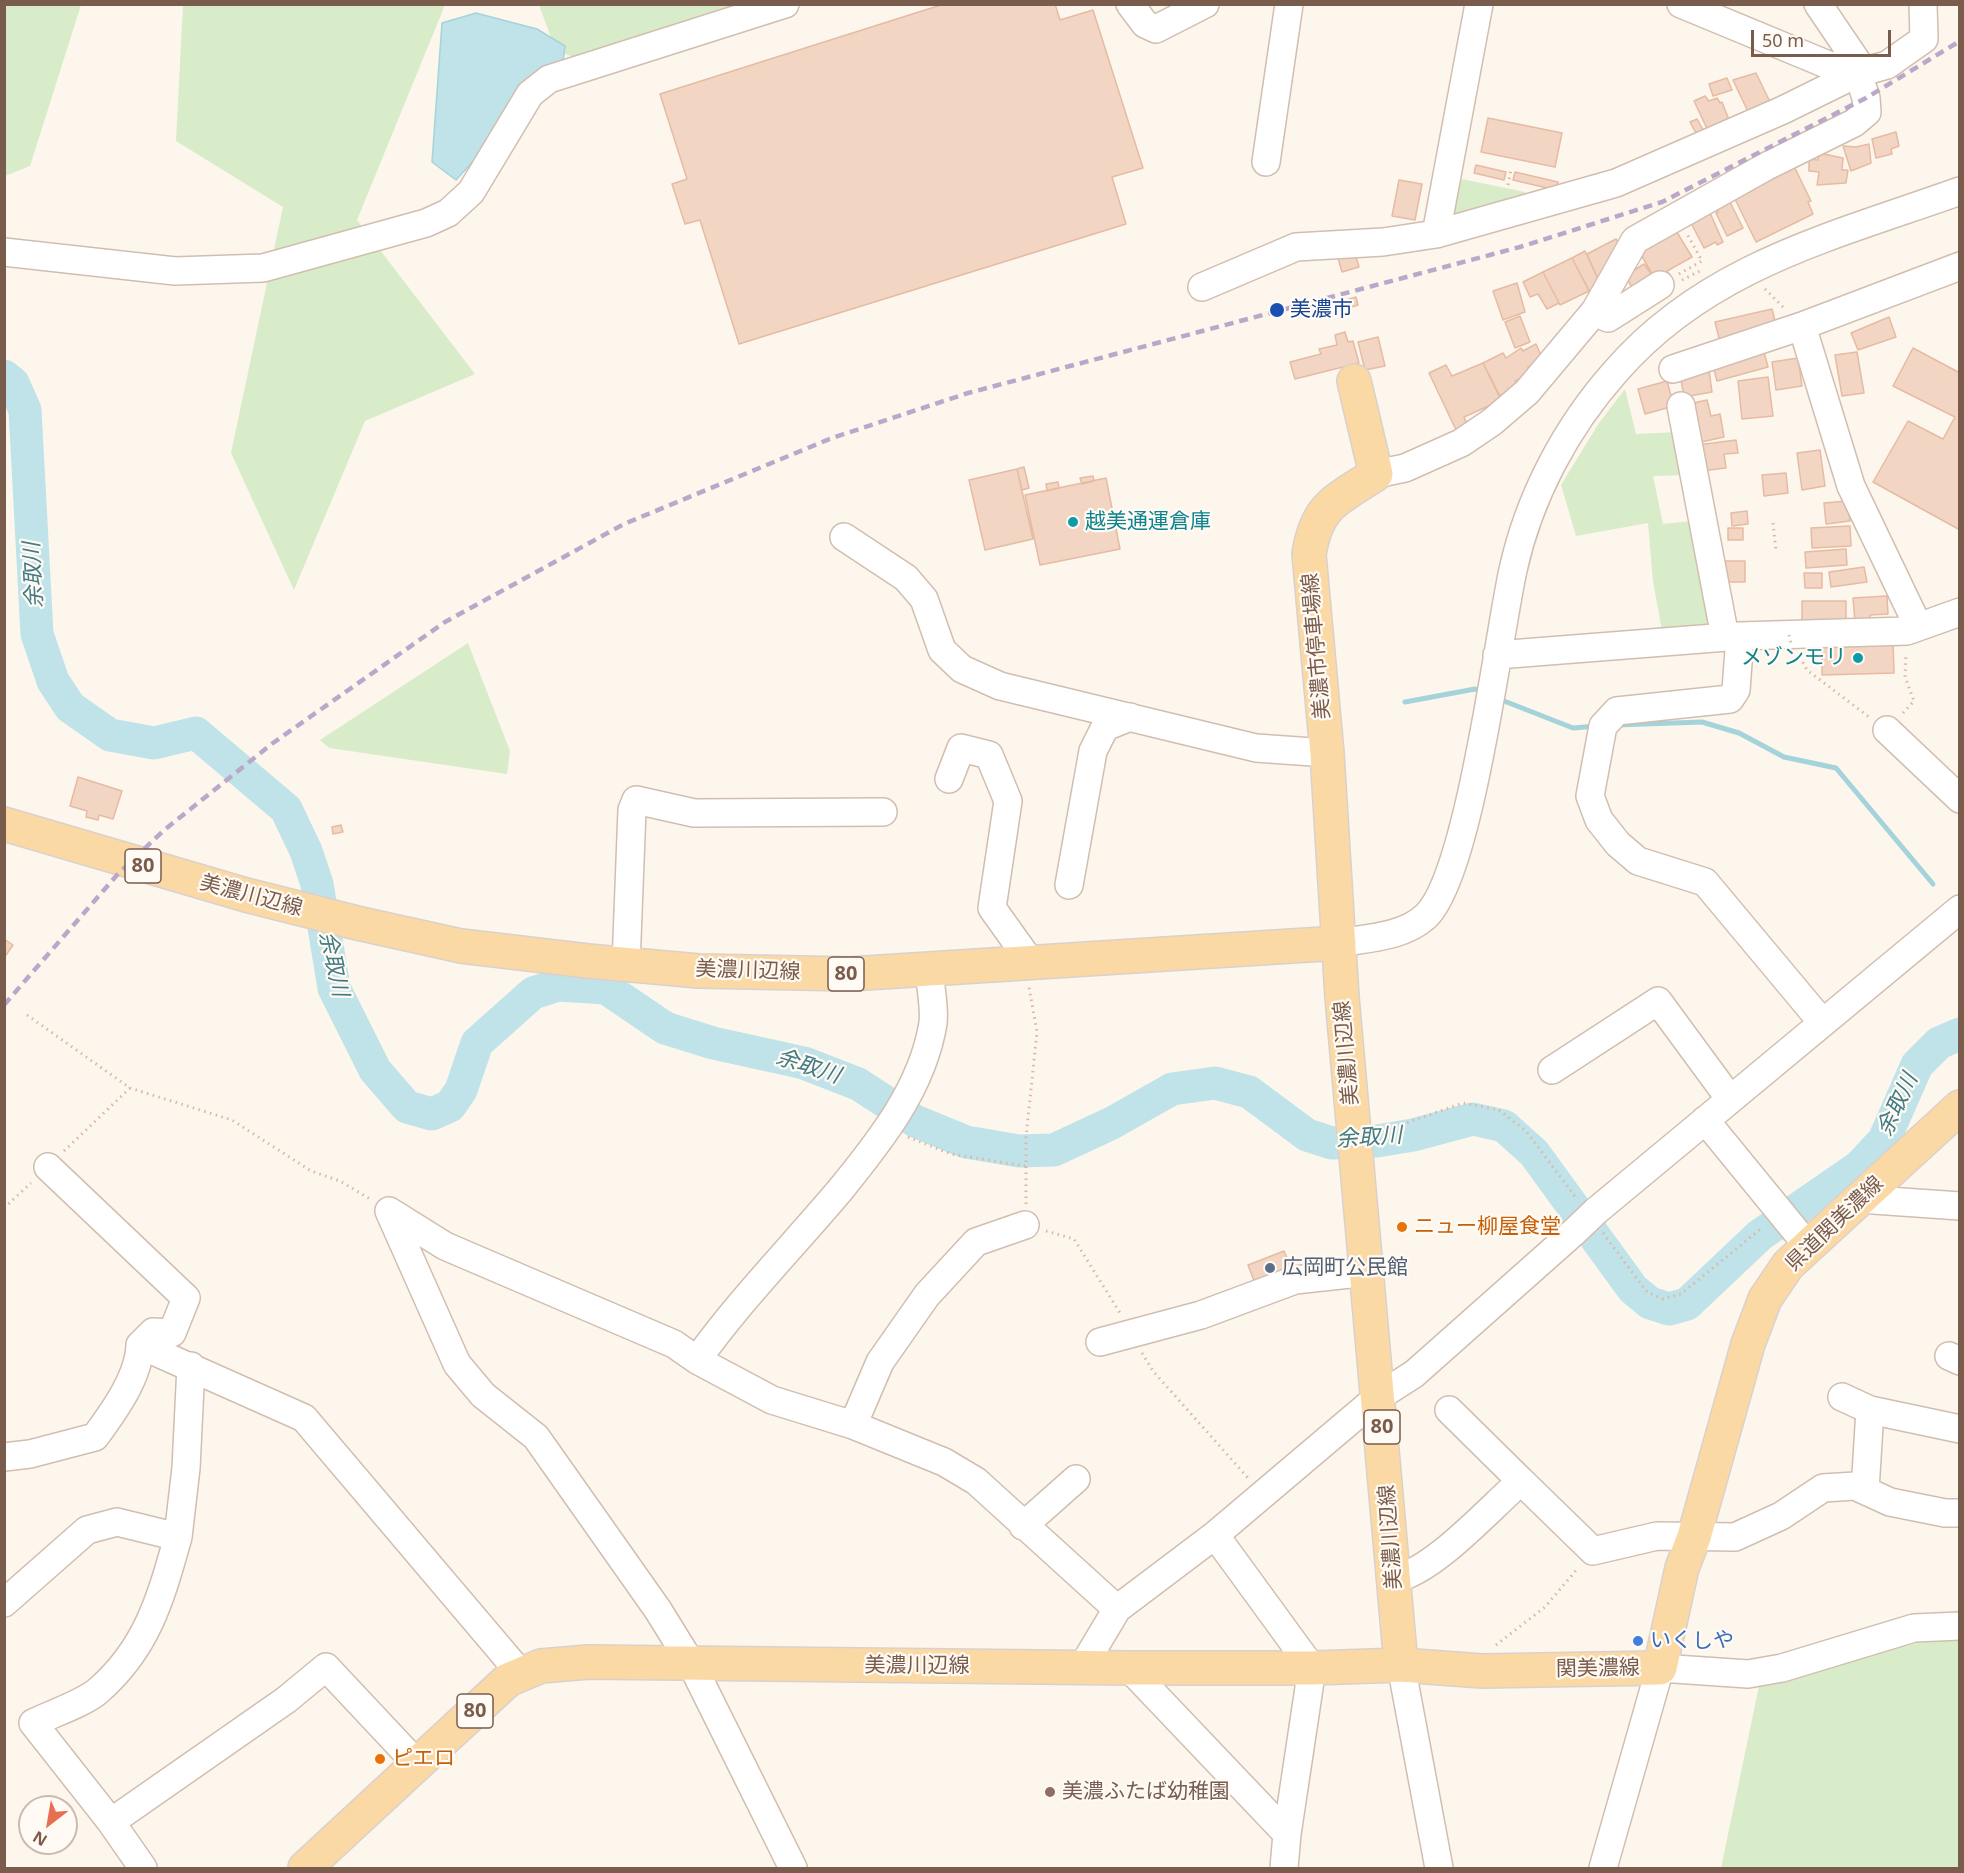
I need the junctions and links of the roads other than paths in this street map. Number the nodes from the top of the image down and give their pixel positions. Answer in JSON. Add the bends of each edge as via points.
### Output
{"nodes":[{"id":1,"x":785,"y":4,"type":"edge"},
{"id":2,"x":1130,"y":4,"type":"edge"},
{"id":3,"x":1205,"y":4,"type":"edge"},
{"id":4,"x":1289,"y":4,"type":"edge"},
{"id":5,"x":1479,"y":4,"type":"edge"},
{"id":6,"x":1682,"y":4,"type":"edge"},
{"id":7,"x":1818,"y":4,"type":"edge"},
{"id":8,"x":1923,"y":4,"type":"edge"},
{"id":9,"x":1861,"y":73,"type":"junction"},
{"id":10,"x":1266,"y":162,"type":"dead end"},
{"id":11,"x":1959,"y":191,"type":"edge"},
{"id":12,"x":1436,"y":234,"type":"junction"},
{"id":13,"x":4,"y":252,"type":"edge"},
{"id":14,"x":1959,"y":266,"type":"edge"},
{"id":15,"x":1660,"y":285,"type":"road end"},
{"id":16,"x":1202,"y":287,"type":"dead end"},
{"id":17,"x":1594,"y":312,"type":"junction"},
{"id":18,"x":1802,"y":326,"type":"junction"},
{"id":19,"x":1673,"y":369,"type":"dead end"},
{"id":20,"x":1354,"y":381,"type":"dead end"},
{"id":21,"x":1681,"y":406,"type":"dead end"},
{"id":22,"x":1376,"y":474,"type":"junction"},
{"id":23,"x":844,"y":537,"type":"dead end"},
{"id":24,"x":1959,"y":610,"type":"edge"},
{"id":25,"x":1912,"y":623,"type":"junction"},
{"id":26,"x":1732,"y":637,"type":"junction"},
{"id":27,"x":1497,"y":655,"type":"junction"},
{"id":28,"x":1130,"y":717,"type":"junction"},
{"id":29,"x":1887,"y":730,"type":"road end"},
{"id":30,"x":1327,"y":753,"type":"junction"},
{"id":31,"x":949,"y":779,"type":"dead end"},
{"id":32,"x":1959,"y":799,"type":"edge"},
{"id":33,"x":883,"y":812,"type":"dead end"},
{"id":34,"x":4,"y":824,"type":"edge"},
{"id":35,"x":1069,"y":885,"type":"dead end"},
{"id":36,"x":1959,"y":909,"type":"edge"},
{"id":37,"x":1338,"y":943,"type":"junction"},
{"id":38,"x":1028,"y":964,"type":"junction"},
{"id":39,"x":626,"y":965,"type":"junction"},
{"id":40,"x":929,"y":969,"type":"junction"},
{"id":41,"x":1822,"y":1022,"type":"junction"},
{"id":42,"x":1552,"y":1070,"type":"dead end"},
{"id":43,"x":1730,"y":1099,"type":"junction"},
{"id":44,"x":1959,"y":1107,"type":"edge"},
{"id":45,"x":1705,"y":1120,"type":"junction"},
{"id":46,"x":48,"y":1167,"type":"road end"},
{"id":47,"x":1859,"y":1199,"type":"junction"},
{"id":48,"x":1959,"y":1206,"type":"edge"},
{"id":49,"x":1025,"y":1225,"type":"road end"},
{"id":50,"x":1808,"y":1246,"type":"junction"},
{"id":51,"x":1368,"y":1272,"type":"junction"},
{"id":52,"x":1100,"y":1342,"type":"dead end"},
{"id":53,"x":140,"y":1345,"type":"junction"},
{"id":54,"x":697,"y":1360,"type":"junction"},
{"id":55,"x":191,"y":1366,"type":"junction"},
{"id":56,"x":1378,"y":1396,"type":"junction"},
{"id":57,"x":1842,"y":1397,"type":"dead end"},
{"id":58,"x":1449,"y":1410,"type":"dead end"},
{"id":59,"x":1870,"y":1410,"type":"junction"},
{"id":60,"x":853,"y":1425,"type":"junction"},
{"id":61,"x":1959,"y":1429,"type":"edge"},
{"id":62,"x":4,"y":1457,"type":"edge"},
{"id":63,"x":1077,"y":1479,"type":"dead end"},
{"id":64,"x":1521,"y":1481,"type":"junction"},
{"id":65,"x":1865,"y":1490,"type":"junction"},
{"id":66,"x":1959,"y":1513,"type":"edge"},
{"id":67,"x":1023,"y":1526,"type":"junction"},
{"id":68,"x":1215,"y":1535,"type":"junction"},
{"id":69,"x":178,"y":1537,"type":"junction"},
{"id":70,"x":1694,"y":1537,"type":"junction"},
{"id":71,"x":1394,"y":1579,"type":"junction"},
{"id":72,"x":4,"y":1603,"type":"edge"},
{"id":73,"x":1117,"y":1609,"type":"junction"},
{"id":74,"x":1959,"y":1626,"type":"edge"},
{"id":75,"x":692,"y":1665,"type":"junction"},
{"id":76,"x":1401,"y":1665,"type":"junction"},
{"id":77,"x":1083,"y":1666,"type":"junction"},
{"id":78,"x":1129,"y":1668,"type":"junction"},
{"id":79,"x":1312,"y":1668,"type":"junction"},
{"id":80,"x":1660,"y":1668,"type":"junction"},
{"id":81,"x":521,"y":1674,"type":"junction"},
{"id":82,"x":418,"y":1765,"type":"junction"},
{"id":83,"x":111,"y":1822,"type":"junction"},
{"id":84,"x":1287,"y":1834,"type":"junction"},
{"id":85,"x":144,"y":1869,"type":"edge"},
{"id":86,"x":305,"y":1869,"type":"edge"},
{"id":87,"x":793,"y":1869,"type":"edge"},
{"id":88,"x":1284,"y":1869,"type":"edge"},
{"id":89,"x":1439,"y":1869,"type":"edge"},
{"id":90,"x":1603,"y":1869,"type":"edge"}],
"edges":[{"from":1,"to":13,"type":"street","via":[[549,79],[530,94],[471,192],[448,213],[426,223],[263,268],[176,271]]},
{"from":2,"to":3,"type":"street","via":[[1145,24],[1156,29]]},
{"from":4,"to":10,"type":"street"},
{"from":5,"to":12,"type":"street"},
{"from":6,"to":9,"type":"street","via":[[1826,64]]},
{"from":7,"to":9,"type":"street"},
{"from":8,"to":9,"type":"street","via":[[1924,39],[1887,65]]},
{"from":9,"to":12,"type":"street","via":[[1616,183]]},
{"from":9,"to":17,"type":"street","via":[[1867,112],[1854,123],[1767,166],[1635,240]]},
{"from":11,"to":27,"type":"street","via":[[1749,268],[1661,326],[1617,369],[1568,435],[1543,483],[1518,551]]},
{"from":12,"to":16,"type":"street","via":[[1383,242],[1296,247]]},
{"from":14,"to":18,"type":"street"},
{"from":15,"to":17,"type":"street","via":[[1608,318]]},
{"from":17,"to":22,"type":"street","via":[[1527,392],[1492,422],[1461,443],[1405,468]]},
{"from":18,"to":19,"type":"street"},
{"from":18,"to":25,"type":"street","via":[[1851,486]]},
{"from":20,"to":22,"type":"main road"},
{"from":21,"to":26,"type":"street"},
{"from":22,"to":30,"type":"main road","name":"美濃市停車場線","via":[[1326,508],[1313,528],[1309,554]]},
{"from":23,"to":28,"type":"street","via":[[906,578],[924,599],[942,650],[962,669],[1000,686]]},
{"from":24,"to":25,"type":"street"},
{"from":25,"to":26,"type":"street"},
{"from":26,"to":27,"type":"street"},
{"from":26,"to":41,"type":"street","via":[[1736,690],[1730,699],[1617,711],[1602,732],[1590,796],[1599,820],[1638,861],[1705,882]]},
{"from":27,"to":37,"type":"street","via":[[1464,823],[1448,880],[1435,905],[1410,928]]},
{"from":28,"to":30,"type":"street","via":[[1257,748]]},
{"from":28,"to":35,"type":"street","via":[[1106,728],[1093,751]]},
{"from":29,"to":32,"type":"street"},
{"from":30,"to":37,"type":"main road","name":"美濃市停車場線"},
{"from":31,"to":38,"type":"street","via":[[961,748],[989,755],[1008,801],[992,908]]},
{"from":33,"to":39,"type":"street","via":[[694,813],[636,800],[632,810]]},
{"from":34,"to":39,"type":"main road","name":"美濃川辺線","number":"80","via":[[357,923],[483,950]]},
{"from":36,"to":41,"type":"street"},
{"from":37,"to":38,"type":"main road","name":"美濃川辺線","number":"80"},
{"from":37,"to":51,"type":"main road","name":"美濃川辺線","number":"80"},
{"from":38,"to":40,"type":"main road","name":"美濃川辺線","number":"80"},
{"from":39,"to":40,"type":"main road","name":"美濃川辺線","number":"80","via":[[699,971],[850,974]]},
{"from":40,"to":54,"type":"street","via":[[933,1021],[925,1055],[891,1124]]},
{"from":41,"to":43,"type":"street"},
{"from":42,"to":43,"type":"street","via":[[1658,1001]]},
{"from":43,"to":45,"type":"street"},
{"from":44,"to":47,"type":"main road","name":"県道関美濃線"},
{"from":45,"to":50,"type":"street"},
{"from":45,"to":56,"type":"street","bridge":true,"via":[[1596,1211],[1414,1374]]},
{"from":46,"to":53,"type":"street","via":[[186,1298],[172,1333],[153,1332]]},
{"from":47,"to":48,"type":"street"},
{"from":47,"to":50,"type":"main road","name":"県道関美濃線"},
{"from":49,"to":60,"type":"street","via":[[976,1242],[927,1295],[880,1362]]},
{"from":50,"to":70,"type":"main road","name":"県道関美濃線","via":[[1788,1265],[1765,1299],[1748,1344]]},
{"from":51,"to":52,"type":"street","via":[[1294,1280],[1201,1316]]},
{"from":51,"to":56,"type":"main road","name":"美濃川辺線","number":"80"},
{"from":53,"to":55,"type":"street"},
{"from":53,"to":62,"type":"street","via":[[140,1358],[114,1411],[95,1437]]},
{"from":54,"to":60,"type":"street","via":[[772,1400]]},
{"from":54,"to":75,"type":"street","via":[[674,1344],[445,1246],[389,1211],[457,1364],[483,1395],[536,1437]]},
{"from":55,"to":69,"type":"street"},
{"from":55,"to":81,"type":"street","via":[[304,1418]]},
{"from":56,"to":68,"type":"street"},
{"from":56,"to":71,"type":"main road","name":"美濃川辺線","number":"80"},
{"from":57,"to":59,"type":"street"},
{"from":58,"to":64,"type":"street"},
{"from":59,"to":61,"type":"street"},
{"from":59,"to":65,"type":"street"},
{"from":60,"to":67,"type":"street","via":[[944,1462],[975,1481]]},
{"from":63,"to":67,"type":"street"},
{"from":64,"to":70,"type":"street","via":[[1593,1551],[1657,1536]]},
{"from":64,"to":71,"type":"street","via":[[1432,1561],[1409,1577]]},
{"from":65,"to":66,"type":"street","via":[[1890,1502]]},
{"from":65,"to":70,"type":"street","via":[[1855,1486],[1823,1488],[1781,1516],[1735,1537]]},
{"from":67,"to":73,"type":"street"},
{"from":68,"to":73,"type":"street"},
{"from":68,"to":79,"type":"street"},
{"from":69,"to":72,"type":"street","via":[[117,1522],[87,1530]]},
{"from":69,"to":83,"type":"street","via":[[156,1611],[133,1653],[98,1692],[33,1723]]},
{"from":70,"to":80,"type":"main road","name":"関美濃線","via":[[1682,1568]]},
{"from":71,"to":76,"type":"main road","name":"美濃川辺線","number":"80"},
{"from":73,"to":77,"type":"street"},
{"from":74,"to":80,"type":"street","via":[[1914,1628],[1782,1668],[1748,1674]]},
{"from":75,"to":77,"type":"main road","name":"美濃川辺線","number":"80"},
{"from":75,"to":81,"type":"main road","name":"美濃川辺線","number":"80","via":[[589,1662],[541,1666]]},
{"from":75,"to":87,"type":"street"},
{"from":76,"to":79,"type":"main road","name":"美濃川辺線","number":"80"},
{"from":76,"to":80,"type":"main road","name":"関美濃線","via":[[1482,1671]]},
{"from":76,"to":89,"type":"street"},
{"from":77,"to":78,"type":"main road","name":"美濃川辺線","number":"80"},
{"from":78,"to":79,"type":"main road","name":"美濃川辺線","number":"80"},
{"from":78,"to":84,"type":"street"},
{"from":79,"to":84,"type":"street"},
{"from":80,"to":90,"type":"street"},
{"from":81,"to":82,"type":"main road","name":"美濃川辺線","number":"80","via":[[508,1680]]},
{"from":82,"to":83,"type":"street","via":[[326,1667],[286,1700]]},
{"from":82,"to":86,"type":"main road","name":"美濃川辺線","number":"80"},
{"from":83,"to":85,"type":"street"},
{"from":84,"to":88,"type":"street"}]}
